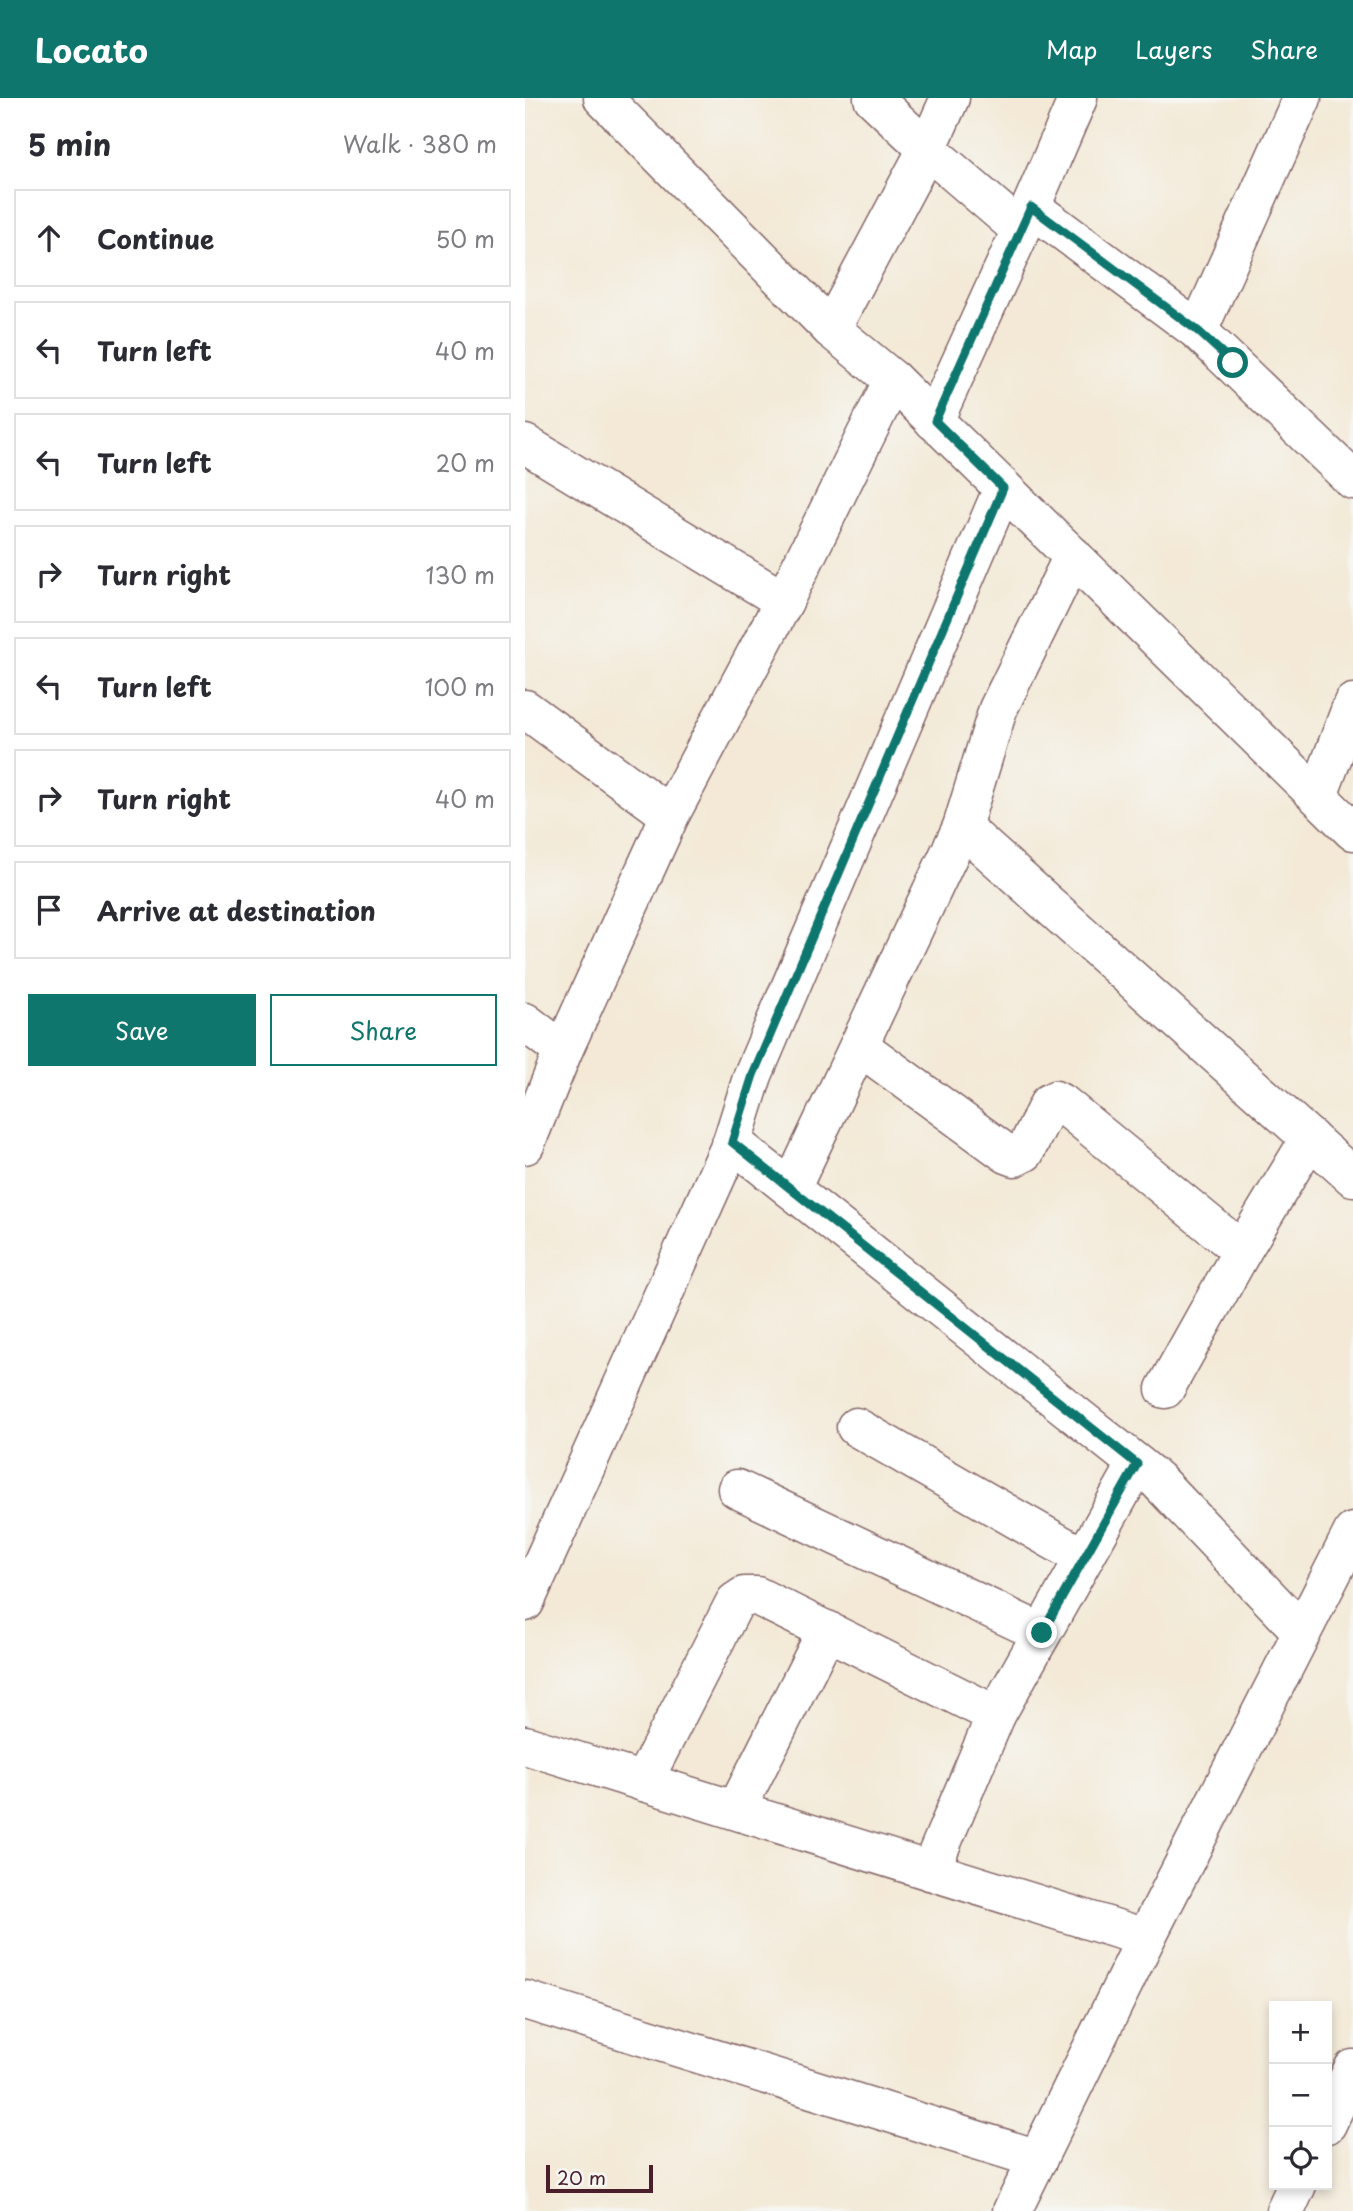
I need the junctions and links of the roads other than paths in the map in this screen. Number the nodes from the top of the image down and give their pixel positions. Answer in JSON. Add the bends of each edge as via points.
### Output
{"nodes":[{"id":1,"x":603,"y":98,"type":"edge"},
{"id":2,"x":873,"y":98,"type":"edge"},
{"id":3,"x":950,"y":98,"type":"edge"},
{"id":4,"x":1078,"y":98,"type":"edge"},
{"id":5,"x":1302,"y":98,"type":"edge"},
{"id":6,"x":927,"y":149,"type":"junction"},
{"id":7,"x":1026,"y":219,"type":"junction"},
{"id":8,"x":831,"y":328,"type":"junction"},
{"id":9,"x":1198,"y":331,"type":"junction"},
{"id":10,"x":893,"y":380,"type":"junction"},
{"id":11,"x":935,"y":421,"type":"junction"},
{"id":12,"x":525,"y":444,"type":"edge"},
{"id":13,"x":1353,"y":480,"type":"edge"},
{"id":14,"x":1003,"y":488,"type":"junction"},
{"id":15,"x":1073,"y":556,"type":"junction"},
{"id":16,"x":784,"y":601,"type":"junction"},
{"id":17,"x":1353,"y":703,"type":"edge"},
{"id":18,"x":525,"y":709,"type":"edge"},
{"id":19,"x":1318,"y":796,"type":"junction"},
{"id":20,"x":670,"y":815,"type":"junction"},
{"id":21,"x":962,"y":827,"type":"junction"},
{"id":22,"x":1353,"y":831,"type":"edge"},
{"id":23,"x":525,"y":1022,"type":"edge"},
{"id":24,"x":859,"y":1046,"type":"junction"},
{"id":25,"x":563,"y":1051,"type":"junction"},
{"id":26,"x":1310,"y":1138,"type":"junction"},
{"id":27,"x":732,"y":1142,"type":"junction"},
{"id":28,"x":525,"y":1145,"type":"edge"},
{"id":29,"x":1353,"y":1177,"type":"edge"},
{"id":30,"x":791,"y":1189,"type":"junction"},
{"id":31,"x":1242,"y":1251,"type":"junction"},
{"id":32,"x":1165,"y":1389,"type":"dead end"},
{"id":33,"x":856,"y":1427,"type":"dead end"},
{"id":34,"x":1137,"y":1464,"type":"junction"},
{"id":35,"x":737,"y":1489,"type":"dead end"},
{"id":36,"x":1353,"y":1532,"type":"edge"},
{"id":37,"x":1084,"y":1558,"type":"junction"},
{"id":38,"x":525,"y":1602,"type":"edge"},
{"id":39,"x":827,"y":1630,"type":"junction"},
{"id":40,"x":1302,"y":1632,"type":"junction"},
{"id":41,"x":1042,"y":1633,"type":"junction"},
{"id":42,"x":996,"y":1715,"type":"junction"},
{"id":43,"x":525,"y":1745,"type":"edge"},
{"id":44,"x":643,"y":1782,"type":"junction"},
{"id":45,"x":736,"y":1811,"type":"junction"},
{"id":46,"x":930,"y":1871,"type":"junction"},
{"id":47,"x":1146,"y":1938,"type":"junction"},
{"id":48,"x":525,"y":2000,"type":"edge"},
{"id":49,"x":1353,"y":2069,"type":"edge"},
{"id":50,"x":1332,"y":2113,"type":"edge"},
{"id":51,"x":1038,"y":2159,"type":"junction"},
{"id":52,"x":1295,"y":2190,"type":"edge"},
{"id":53,"x":1012,"y":2211,"type":"edge"},
{"id":54,"x":1285,"y":2211,"type":"edge"}],
"edges":[{"from":1,"to":8,"type":"street"},
{"from":2,"to":6,"type":"street"},
{"from":3,"to":6,"type":"street"},
{"from":4,"to":7,"type":"street"},
{"from":5,"to":9,"type":"street"},
{"from":6,"to":7,"type":"street"},
{"from":6,"to":8,"type":"street"},
{"from":7,"to":9,"type":"street"},
{"from":7,"to":11,"type":"street"},
{"from":8,"to":10,"type":"street"},
{"from":9,"to":13,"type":"street"},
{"from":10,"to":11,"type":"street"},
{"from":10,"to":16,"type":"street"},
{"from":11,"to":14,"type":"street"},
{"from":12,"to":16,"type":"street"},
{"from":14,"to":15,"type":"street"},
{"from":14,"to":27,"type":"street","via":[[753,1075]]},
{"from":15,"to":19,"type":"street"},
{"from":15,"to":21,"type":"street","via":[[1001,701]]},
{"from":16,"to":20,"type":"street"},
{"from":17,"to":19,"type":"street"},
{"from":18,"to":20,"type":"street"},
{"from":19,"to":22,"type":"street"},
{"from":20,"to":25,"type":"street"},
{"from":21,"to":24,"type":"street"},
{"from":21,"to":26,"type":"street"},
{"from":23,"to":25,"type":"street"},
{"from":24,"to":30,"type":"street"},
{"from":24,"to":31,"type":"street","via":[[1015,1157],[1025,1152],[1049,1103],[1055,1100]]},
{"from":25,"to":28,"type":"street"},
{"from":26,"to":29,"type":"street"},
{"from":26,"to":31,"type":"street"},
{"from":27,"to":30,"type":"street"},
{"from":27,"to":38,"type":"street"},
{"from":30,"to":34,"type":"street"},
{"from":31,"to":32,"type":"street"},
{"from":33,"to":37,"type":"street"},
{"from":34,"to":37,"type":"street"},
{"from":34,"to":40,"type":"street"},
{"from":35,"to":41,"type":"street"},
{"from":36,"to":40,"type":"street"},
{"from":37,"to":41,"type":"street"},
{"from":39,"to":42,"type":"street"},
{"from":39,"to":44,"type":"street","via":[[757,1596],[735,1602]]},
{"from":39,"to":45,"type":"street"},
{"from":40,"to":47,"type":"street"},
{"from":41,"to":42,"type":"street"},
{"from":42,"to":46,"type":"street"},
{"from":43,"to":44,"type":"street"},
{"from":44,"to":45,"type":"street"},
{"from":45,"to":46,"type":"street"},
{"from":46,"to":47,"type":"street"},
{"from":47,"to":51,"type":"street"},
{"from":48,"to":51,"type":"street"},
{"from":49,"to":50,"type":"street"},
{"from":51,"to":53,"type":"street"},
{"from":52,"to":54,"type":"street"}]}
